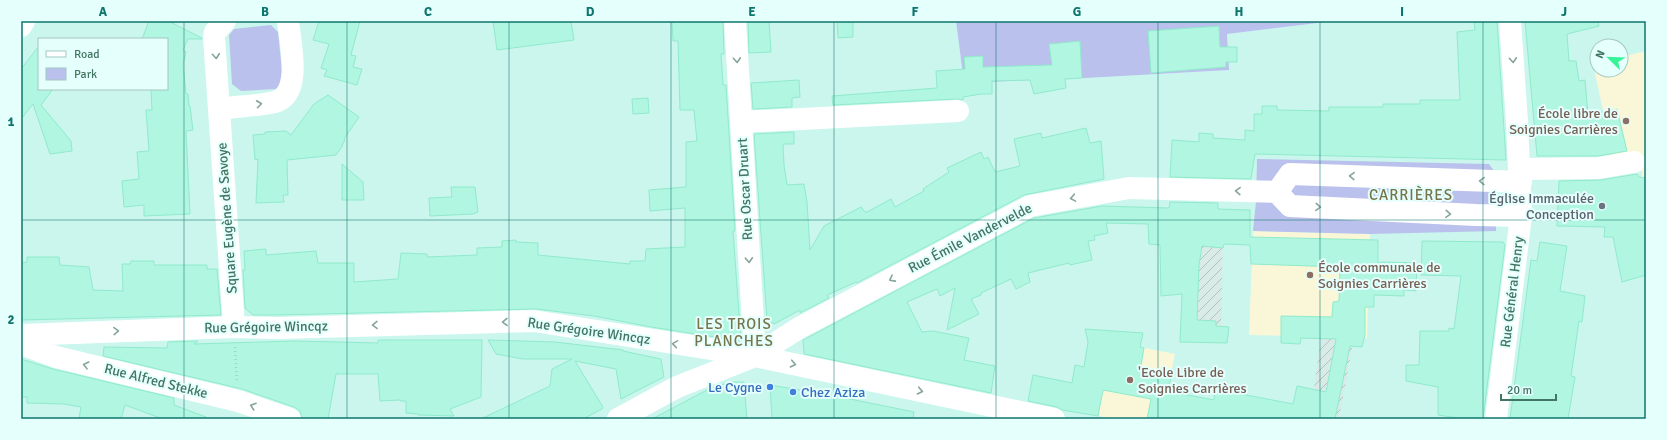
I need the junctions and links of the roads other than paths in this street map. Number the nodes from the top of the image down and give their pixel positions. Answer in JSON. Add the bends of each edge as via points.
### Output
{"nodes":[{"id":1,"x":24,"y":21,"type":"edge"},
{"id":2,"x":225,"y":21,"type":"edge"},
{"id":3,"x":288,"y":21,"type":"edge"},
{"id":4,"x":735,"y":21,"type":"edge"},
{"id":5,"x":1510,"y":21,"type":"edge"},
{"id":6,"x":21,"y":26,"type":"edge"},
{"id":7,"x":220,"y":108,"type":"junction"},
{"id":8,"x":958,"y":111,"type":"dead end"},
{"id":9,"x":741,"y":122,"type":"junction"},
{"id":10,"x":1634,"y":162,"type":"dead end"},
{"id":11,"x":1520,"y":176,"type":"junction"},
{"id":12,"x":1277,"y":192,"type":"junction"},
{"id":13,"x":1521,"y":216,"type":"junction"},
{"id":14,"x":234,"y":327,"type":"junction"},
{"id":15,"x":21,"y":335,"type":"edge"},
{"id":16,"x":21,"y":344,"type":"edge"},
{"id":17,"x":755,"y":356,"type":"junction"},
{"id":18,"x":290,"y":419,"type":"edge"},
{"id":19,"x":618,"y":419,"type":"edge"},
{"id":20,"x":1054,"y":419,"type":"edge"},
{"id":21,"x":1496,"y":419,"type":"edge"}],
"edges":[{"from":1,"to":6,"type":"street"},
{"from":2,"to":7,"type":"street","name":"Square Eugène de Savoye","one_way":true,"via":[[215,32],[214,37]]},
{"from":7,"to":3,"type":"street","one_way":true,"via":[[276,102],[285,97],[291,86],[293,74]]},
{"from":4,"to":9,"type":"street","name":"Rue Oscar Druart","one_way":true},
{"from":5,"to":11,"type":"street","name":"Rue Général Henry","one_way":true},
{"from":7,"to":14,"type":"street","name":"Square Eugène de Savoye"},
{"from":8,"to":9,"type":"street"},
{"from":9,"to":17,"type":"street","name":"Rue Oscar Druart","one_way":true},
{"from":10,"to":11,"type":"street"},
{"from":11,"to":12,"type":"street","one_way":true,"via":[[1290,174]]},
{"from":11,"to":13,"type":"street","name":"Rue Général Henry"},
{"from":12,"to":13,"type":"street","one_way":true,"via":[[1290,206]]},
{"from":12,"to":17,"type":"street","name":"Rue Émile Vandervelde","one_way":true,"via":[[1130,188],[1030,206],[799,328]]},
{"from":13,"to":21,"type":"street","name":"Rue Général Henry"},
{"from":15,"to":14,"type":"street","name":"Rue Grégoire Wincqz","one_way":true},
{"from":17,"to":14,"type":"street","name":"Rue Grégoire Wincqz","one_way":true,"via":[[534,321]]},
{"from":18,"to":16,"type":"street","name":"Rue Alfred Stekke","one_way":true,"via":[[238,401],[56,357]]},
{"from":17,"to":19,"type":"street","name":"Rue Émile Vandervelde","via":[[677,387]]},
{"from":17,"to":20,"type":"street","name":"Rue Grégoire Wincqz","one_way":true}]}
